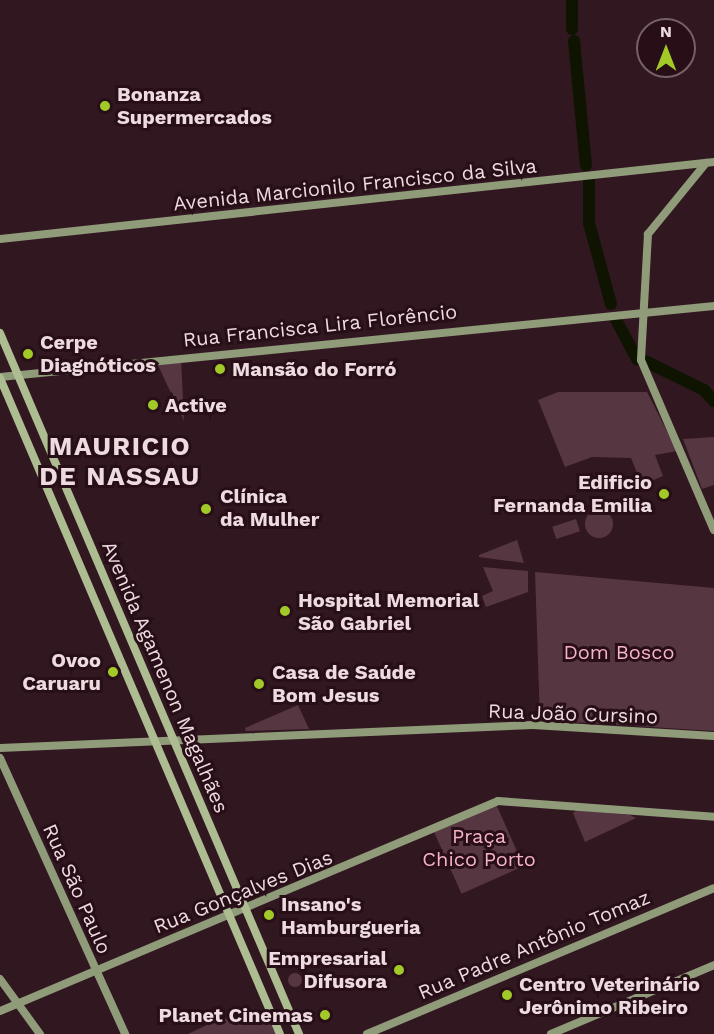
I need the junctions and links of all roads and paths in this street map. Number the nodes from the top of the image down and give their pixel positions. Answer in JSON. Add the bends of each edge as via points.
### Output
{"nodes":[{"id":1,"x":710,"y":162,"type":"edge"},
{"id":2,"x":0,"y":239,"type":"edge"},
{"id":3,"x":714,"y":306,"type":"edge"},
{"id":4,"x":644,"y":309,"type":"junction"},
{"id":5,"x":0,"y":333,"type":"edge"},
{"id":6,"x":18,"y":375,"type":"junction"},
{"id":7,"x":0,"y":377,"type":"edge"},
{"id":8,"x":714,"y":530,"type":"edge"},
{"id":9,"x":714,"y":736,"type":"edge"},
{"id":10,"x":157,"y":745,"type":"junction"},
{"id":11,"x":176,"y":745,"type":"junction"},
{"id":12,"x":0,"y":748,"type":"edge"},
{"id":13,"x":0,"y":758,"type":"edge"},
{"id":14,"x":714,"y":817,"type":"edge"},
{"id":15,"x":714,"y":888,"type":"edge"},
{"id":16,"x":247,"y":909,"type":"junction"},
{"id":17,"x":230,"y":915,"type":"junction"},
{"id":18,"x":714,"y":965,"type":"edge"},
{"id":19,"x":96,"y":969,"type":"junction"},
{"id":20,"x":0,"y":979,"type":"edge"},
{"id":21,"x":15,"y":1004,"type":"junction"},
{"id":22,"x":0,"y":1011,"type":"edge"},
{"id":23,"x":40,"y":1034,"type":"edge"},
{"id":24,"x":124,"y":1034,"type":"edge"},
{"id":25,"x":280,"y":1034,"type":"edge"},
{"id":26,"x":299,"y":1034,"type":"edge"},
{"id":27,"x":368,"y":1034,"type":"edge"},
{"id":28,"x":550,"y":1034,"type":"edge"}],
"edges":[{"from":1,"to":2,"type":"street","name":"Avenida Marcionilo Francisco da Silva"},
{"from":1,"to":4,"type":"street","via":[[648,234]]},
{"from":3,"to":4,"type":"street","name":"Rua Francisca Lira Florêncio"},
{"from":4,"to":6,"type":"street","name":"Rua Francisca Lira Florêncio"},
{"from":4,"to":8,"type":"street","via":[[641,360]]},
{"from":5,"to":6,"type":"main road","name":"Avenida Agamenon Magalhães"},
{"from":6,"to":7,"type":"street","name":"Rua Francisca Lira Florêncio"},
{"from":6,"to":11,"type":"main road","name":"Avenida Agamenon Magalhães"},
{"from":7,"to":10,"type":"main road","name":"Avenida Agamenon Magalhães"},
{"from":9,"to":11,"type":"street","name":"Rua João Cursino","via":[[534,725]]},
{"from":10,"to":11,"type":"street","name":"Rua João Cursino"},
{"from":10,"to":12,"type":"street","name":"Rua João Cursino"},
{"from":10,"to":17,"type":"main road","name":"Avenida Agamenon Magalhães"},
{"from":11,"to":16,"type":"main road","name":"Avenida Agamenon Magalhães"},
{"from":13,"to":19,"type":"street","name":"Rua São Paulo"},
{"from":14,"to":16,"type":"street","name":"Rua Gonçalves Dias","via":[[498,801]]},
{"from":15,"to":27,"type":"street","name":"Rua Padre Antônio Tomaz"},
{"from":16,"to":17,"type":"street","name":"Rua Gonçalves Dias"},
{"from":16,"to":26,"type":"main road","name":"Avenida Agamenon Magalhães"},
{"from":17,"to":19,"type":"street","name":"Rua Gonçalves Dias"},
{"from":17,"to":25,"type":"main road","name":"Avenida Agamenon Magalhães"},
{"from":18,"to":28,"type":"street"},
{"from":19,"to":21,"type":"street","name":"Rua Gonçalves Dias"},
{"from":19,"to":24,"type":"street","name":"Rua São Paulo"},
{"from":20,"to":21,"type":"street"},
{"from":21,"to":22,"type":"street","name":"Rua Gonçalves Dias"},
{"from":21,"to":23,"type":"street"}]}
